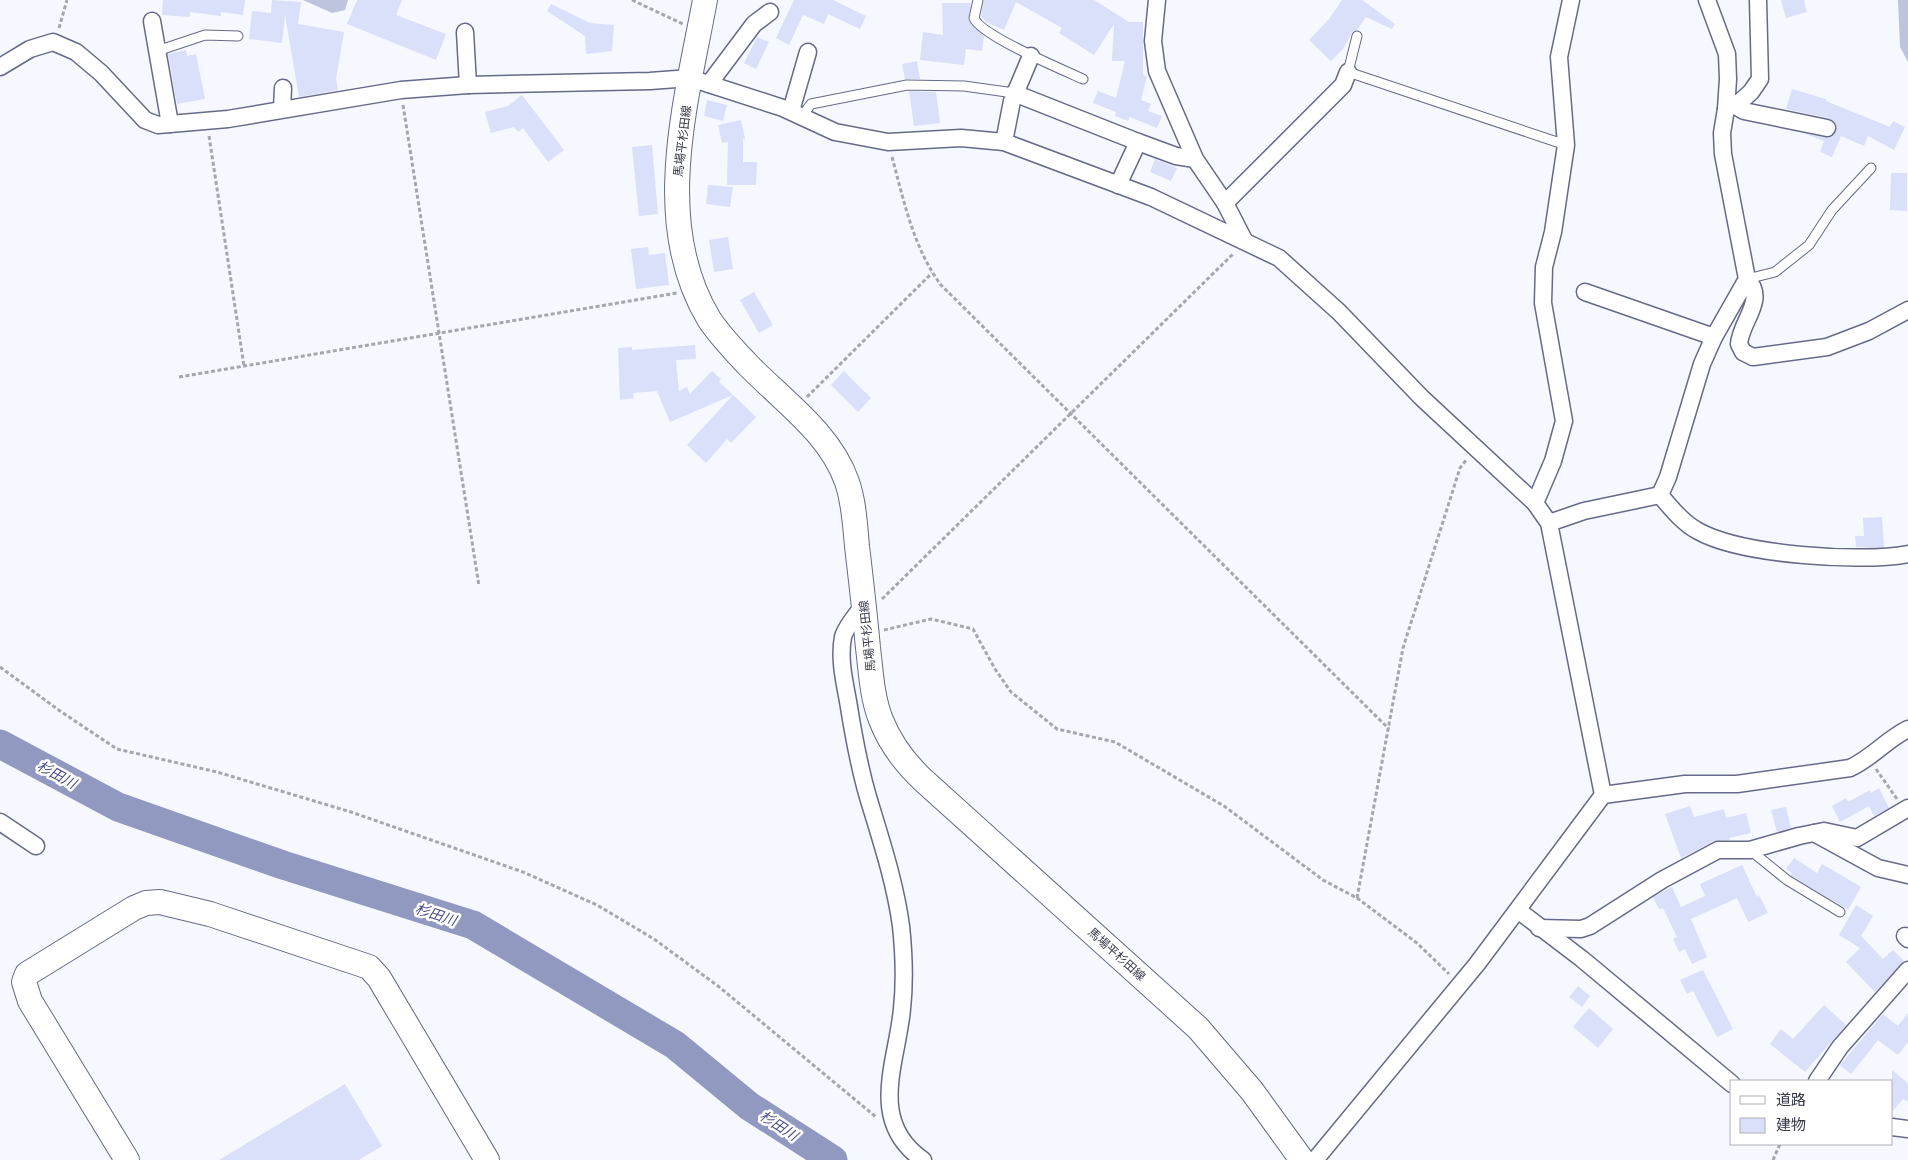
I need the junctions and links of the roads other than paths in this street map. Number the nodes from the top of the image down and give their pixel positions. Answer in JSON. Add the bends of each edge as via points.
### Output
{"nodes":[{"id":1,"x":705,"y":0,"type":"edge"},
{"id":2,"x":978,"y":0,"type":"edge"},
{"id":3,"x":1572,"y":0,"type":"edge"},
{"id":4,"x":1707,"y":0,"type":"edge"},
{"id":5,"x":1758,"y":0,"type":"edge"},
{"id":6,"x":1156,"y":1,"type":"edge"},
{"id":7,"x":770,"y":12,"type":"dead end"},
{"id":8,"x":152,"y":21,"type":"dead end"},
{"id":9,"x":465,"y":32,"type":"dead end"},
{"id":10,"x":238,"y":36,"type":"dead end"},
{"id":11,"x":1357,"y":36,"type":"dead end"},
{"id":12,"x":157,"y":51,"type":"junction"},
{"id":13,"x":808,"y":52,"type":"dead end"},
{"id":14,"x":1031,"y":56,"type":"junction"},
{"id":15,"x":0,"y":67,"type":"edge"},
{"id":16,"x":1348,"y":72,"type":"junction"},
{"id":17,"x":1083,"y":79,"type":"dead end"},
{"id":18,"x":700,"y":81,"type":"junction"},
{"id":19,"x":468,"y":85,"type":"junction"},
{"id":20,"x":283,"y":88,"type":"dead end"},
{"id":21,"x":1014,"y":93,"type":"junction"},
{"id":22,"x":1730,"y":108,"type":"junction"},
{"id":23,"x":282,"y":109,"type":"junction"},
{"id":24,"x":797,"y":113,"type":"junction"},
{"id":25,"x":170,"y":124,"type":"junction"},
{"id":26,"x":1826,"y":128,"type":"dead end"},
{"id":27,"x":1004,"y":142,"type":"junction"},
{"id":28,"x":1138,"y":142,"type":"junction"},
{"id":29,"x":1566,"y":146,"type":"junction"},
{"id":30,"x":1195,"y":159,"type":"junction"},
{"id":31,"x":1871,"y":168,"type":"dead end"},
{"id":32,"x":1118,"y":184,"type":"junction"},
{"id":33,"x":1226,"y":203,"type":"junction"},
{"id":34,"x":1244,"y":240,"type":"junction"},
{"id":35,"x":1746,"y":279,"type":"junction"},
{"id":36,"x":1585,"y":292,"type":"dead end"},
{"id":37,"x":1908,"y":310,"type":"edge"},
{"id":38,"x":1714,"y":337,"type":"junction"},
{"id":39,"x":1660,"y":495,"type":"junction"},
{"id":40,"x":1535,"y":503,"type":"junction"},
{"id":41,"x":1549,"y":523,"type":"junction"},
{"id":42,"x":1908,"y":554,"type":"edge"},
{"id":43,"x":864,"y":605,"type":"junction"},
{"id":44,"x":1908,"y":729,"type":"edge"},
{"id":45,"x":1603,"y":795,"type":"junction"},
{"id":46,"x":1906,"y":809,"type":"edge"},
{"id":47,"x":0,"y":822,"type":"edge"},
{"id":48,"x":1814,"y":833,"type":"junction"},
{"id":49,"x":36,"y":846,"type":"dead end"},
{"id":50,"x":1750,"y":850,"type":"junction"},
{"id":51,"x":1908,"y":874,"type":"edge"},
{"id":52,"x":1518,"y":911,"type":"junction"},
{"id":53,"x":1840,"y":912,"type":"dead end"},
{"id":54,"x":1539,"y":928,"type":"junction"},
{"id":55,"x":1908,"y":970,"type":"edge"},
{"id":56,"x":1818,"y":1080,"type":"edge"},
{"id":57,"x":1730,"y":1082,"type":"edge"},
{"id":58,"x":1893,"y":1127,"type":"edge"},
{"id":59,"x":1908,"y":1129,"type":"edge"},
{"id":60,"x":126,"y":1160,"type":"edge"},
{"id":61,"x":487,"y":1160,"type":"edge"},
{"id":62,"x":923,"y":1160,"type":"edge"},
{"id":63,"x":1302,"y":1160,"type":"edge"},
{"id":64,"x":1315,"y":1160,"type":"edge"}],
"edges":[{"from":1,"to":18,"type":"main road","name":"馬場平杉田線","via":[[699,31]]},
{"from":2,"to":14,"type":"lane","via":[[975,22]]},
{"from":3,"to":29,"type":"street","via":[[1559,57]]},
{"from":4,"to":22,"type":"street","via":[[1727,54]]},
{"from":5,"to":22,"type":"street","via":[[1760,79],[1751,92]]},
{"from":6,"to":30,"type":"street","via":[[1153,40],[1157,71]]},
{"from":7,"to":18,"type":"street","via":[[754,24]]},
{"from":8,"to":12,"type":"street"},
{"from":9,"to":19,"type":"street"},
{"from":10,"to":12,"type":"lane","via":[[205,35]]},
{"from":11,"to":16,"type":"lane"},
{"from":12,"to":25,"type":"street"},
{"from":13,"to":24,"type":"street"},
{"from":14,"to":17,"type":"lane"},
{"from":14,"to":21,"type":"street"},
{"from":15,"to":25,"type":"street","via":[[30,49],[53,42],[76,52],[101,73],[145,120],[158,126]]},
{"from":16,"to":29,"type":"lane"},
{"from":16,"to":33,"type":"street","via":[[1343,85]]},
{"from":18,"to":19,"type":"street"},
{"from":18,"to":24,"type":"street"},
{"from":18,"to":43,"type":"main road","name":"馬場平杉田線","via":[[676,174],[682,244],[695,290],[723,339],[828,445],[848,484]]},
{"from":19,"to":23,"type":"street","via":[[401,90]]},
{"from":20,"to":23,"type":"street"},
{"from":21,"to":24,"type":"lane","via":[[964,86],[907,85],[811,104]]},
{"from":21,"to":27,"type":"street"},
{"from":21,"to":28,"type":"street"},
{"from":22,"to":26,"type":"street"},
{"from":22,"to":35,"type":"street","via":[[1722,133],[1723,154]]},
{"from":23,"to":25,"type":"street"},
{"from":24,"to":27,"type":"street","via":[[835,132],[888,142],[961,138]]},
{"from":27,"to":32,"type":"street"},
{"from":28,"to":30,"type":"street","via":[[1176,156]]},
{"from":28,"to":32,"type":"street"},
{"from":29,"to":40,"type":"street","via":[[1553,232],[1544,267],[1542,303],[1564,421],[1553,462]]},
{"from":30,"to":33,"type":"street"},
{"from":31,"to":35,"type":"lane","via":[[1832,210],[1809,245],[1775,272]]},
{"from":32,"to":34,"type":"street"},
{"from":33,"to":34,"type":"street"},
{"from":34,"to":40,"type":"street","via":[[1279,258],[1339,312],[1422,398]]},
{"from":35,"to":37,"type":"street","via":[[1756,295],[1739,344],[1753,357],[1826,346],[1869,332]]},
{"from":35,"to":38,"type":"street"},
{"from":36,"to":38,"type":"street"},
{"from":38,"to":39,"type":"street","via":[[1689,401]]},
{"from":39,"to":41,"type":"street"},
{"from":39,"to":42,"type":"street","via":[[1698,531],[1742,546],[1819,556]]},
{"from":40,"to":41,"type":"street"},
{"from":41,"to":45,"type":"street"},
{"from":43,"to":62,"type":"street","via":[[843,635],[842,659],[854,742],[887,860],[901,926],[905,970],[888,1100],[891,1117],[901,1138]]},
{"from":43,"to":63,"type":"main road","name":"馬場平杉田線","via":[[877,709],[902,758],[1198,1028],[1252,1091]]},
{"from":44,"to":45,"type":"street","via":[[1868,759],[1850,768],[1737,784],[1685,784]]},
{"from":45,"to":52,"type":"street"},
{"from":46,"to":48,"type":"street","via":[[1857,838],[1824,831]]},
{"from":47,"to":49,"type":"street"},
{"from":48,"to":50,"type":"street"},
{"from":48,"to":51,"type":"street","via":[[1878,868]]},
{"from":50,"to":53,"type":"lane","via":[[1787,880]]},
{"from":50,"to":54,"type":"street","via":[[1718,850],[1662,880],[1590,926],[1581,929]]},
{"from":52,"to":54,"type":"street"},
{"from":52,"to":64,"type":"street"},
{"from":54,"to":57,"type":"street","via":[[1597,971]]},
{"from":55,"to":56,"type":"street","via":[[1840,1047]]},
{"from":58,"to":59,"type":"street"},
{"from":60,"to":61,"type":"main road","via":[[30,1001],[24,982],[27,974],[134,908],[146,902],[160,902],[210,914],[369,967],[379,978]]}]}
